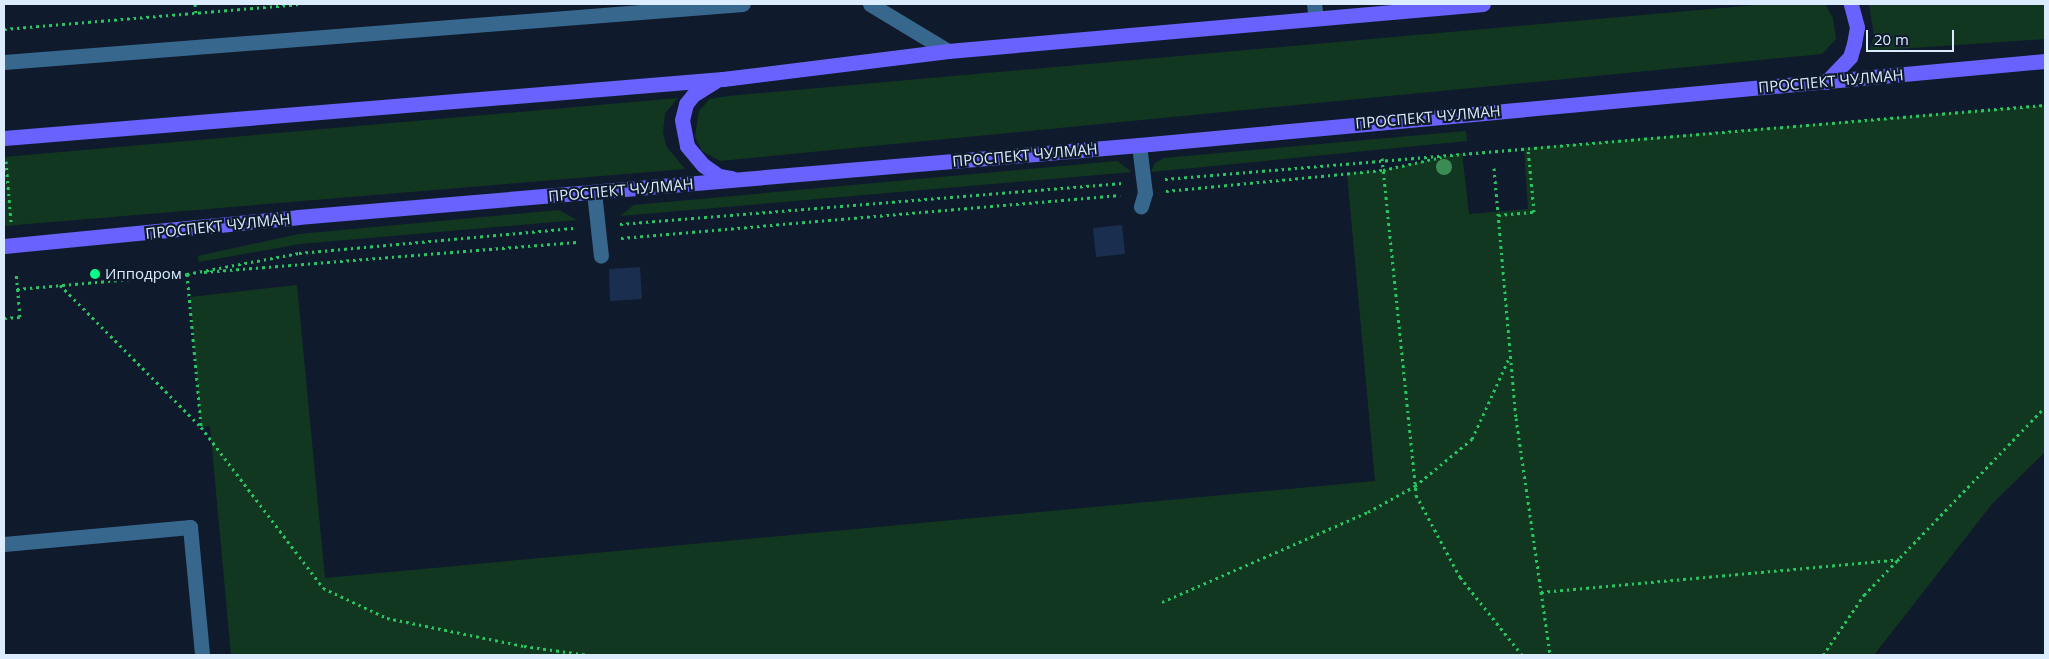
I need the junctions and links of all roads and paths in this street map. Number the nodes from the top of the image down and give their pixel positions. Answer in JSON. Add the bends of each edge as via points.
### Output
{"nodes":[{"id":1,"x":195,"y":4,"type":"edge"},
{"id":2,"x":301,"y":4,"type":"edge"},
{"id":3,"x":743,"y":4,"type":"edge"},
{"id":4,"x":870,"y":4,"type":"edge"},
{"id":5,"x":1483,"y":4,"type":"edge"},
{"id":6,"x":1851,"y":4,"type":"edge"},
{"id":7,"x":1315,"y":11,"type":"edge"},
{"id":8,"x":196,"y":14,"type":"junction"},
{"id":9,"x":4,"y":29,"type":"edge"},
{"id":10,"x":948,"y":51,"type":"junction"},
{"id":11,"x":4,"y":62,"type":"edge"},
{"id":12,"x":2045,"y":62,"type":"edge"},
{"id":13,"x":723,"y":79,"type":"junction"},
{"id":14,"x":1826,"y":82,"type":"junction"},
{"id":15,"x":2045,"y":105,"type":"edge"},
{"id":16,"x":4,"y":138,"type":"edge"},
{"id":17,"x":1139,"y":145,"type":"junction"},
{"id":18,"x":1528,"y":148,"type":"junction"},
{"id":19,"x":1453,"y":154,"type":"junction"},
{"id":20,"x":6,"y":157,"type":"dead end"},
{"id":21,"x":1382,"y":158,"type":"junction"},
{"id":22,"x":1494,"y":168,"type":"dead end"},
{"id":23,"x":1383,"y":170,"type":"junction"},
{"id":24,"x":741,"y":180,"type":"junction"},
{"id":25,"x":594,"y":192,"type":"junction"},
{"id":26,"x":1143,"y":193,"type":"junction"},
{"id":27,"x":1498,"y":215,"type":"junction"},
{"id":28,"x":12,"y":225,"type":"dead end"},
{"id":29,"x":598,"y":233,"type":"junction"},
{"id":30,"x":4,"y":246,"type":"edge"},
{"id":31,"x":601,"y":256,"type":"dead end"},
{"id":32,"x":16,"y":272,"type":"dead end"},
{"id":33,"x":187,"y":274,"type":"junction"},
{"id":34,"x":60,"y":285,"type":"junction"},
{"id":35,"x":17,"y":289,"type":"junction"},
{"id":36,"x":4,"y":318,"type":"edge"},
{"id":37,"x":1510,"y":355,"type":"junction"},
{"id":38,"x":2045,"y":407,"type":"edge"},
{"id":39,"x":202,"y":427,"type":"junction"},
{"id":40,"x":1415,"y":486,"type":"junction"},
{"id":41,"x":4,"y":544,"type":"edge"},
{"id":42,"x":1902,"y":559,"type":"junction"},
{"id":43,"x":1541,"y":592,"type":"junction"},
{"id":44,"x":1162,"y":602,"type":"dead end"},
{"id":45,"x":202,"y":655,"type":"edge"},
{"id":46,"x":588,"y":655,"type":"edge"},
{"id":47,"x":1522,"y":655,"type":"edge"},
{"id":48,"x":1550,"y":655,"type":"edge"},
{"id":49,"x":1823,"y":655,"type":"edge"}],
"edges":[{"from":1,"to":8,"type":"path"},
{"from":2,"to":8,"type":"path"},
{"from":3,"to":11,"type":"street"},
{"from":4,"to":10,"type":"street"},
{"from":5,"to":7,"type":"main road"},
{"from":6,"to":14,"type":"main road","via":[[1857,27],[1850,57]]},
{"from":7,"to":10,"type":"main road"},
{"from":8,"to":9,"type":"path"},
{"from":10,"to":13,"type":"main road"},
{"from":12,"to":14,"type":"main road","name":"ПРОСПЕКТ ЧУЛМАН"},
{"from":13,"to":16,"type":"main road"},
{"from":13,"to":24,"type":"main road","via":[[705,85],[686,104],[682,120],[685,138],[687,146],[703,165],[719,176]]},
{"from":14,"to":17,"type":"main road","name":"ПРОСПЕКТ ЧУЛМАН"},
{"from":15,"to":18,"type":"path"},
{"from":17,"to":24,"type":"main road","name":"ПРОСПЕКТ ЧУЛМАН"},
{"from":17,"to":26,"type":"street"},
{"from":18,"to":19,"type":"path"},
{"from":18,"to":27,"type":"path","via":[[1534,212]]},
{"from":19,"to":21,"type":"path"},
{"from":19,"to":23,"type":"path"},
{"from":20,"to":28,"type":"path"},
{"from":21,"to":23,"type":"path"},
{"from":21,"to":26,"type":"path"},
{"from":22,"to":27,"type":"path"},
{"from":23,"to":26,"type":"path"},
{"from":23,"to":40,"type":"path"},
{"from":24,"to":25,"type":"main road","name":"ПРОСПЕКТ ЧУЛМАН"},
{"from":25,"to":29,"type":"street"},
{"from":25,"to":30,"type":"main road","name":"ПРОСПЕКТ ЧУЛМАН"},
{"from":26,"to":29,"type":"path"},
{"from":26,"to":29,"type":"path"},
{"from":27,"to":37,"type":"path"},
{"from":29,"to":31,"type":"street"},
{"from":29,"to":33,"type":"path"},
{"from":29,"to":33,"type":"path","via":[[298,253]]},
{"from":32,"to":35,"type":"path"},
{"from":33,"to":34,"type":"path"},
{"from":33,"to":39,"type":"path"},
{"from":34,"to":35,"type":"path"},
{"from":34,"to":39,"type":"path"},
{"from":35,"to":36,"type":"path","via":[[20,317]]},
{"from":37,"to":40,"type":"path","via":[[1472,439]]},
{"from":37,"to":43,"type":"path"},
{"from":38,"to":42,"type":"path"},
{"from":39,"to":46,"type":"path","via":[[323,588],[387,618],[524,646]]},
{"from":40,"to":44,"type":"path","via":[[1368,512]]},
{"from":40,"to":47,"type":"path","via":[[1416,495],[1460,577]]},
{"from":41,"to":45,"type":"street","via":[[190,527]]},
{"from":42,"to":43,"type":"path"},
{"from":42,"to":49,"type":"path","via":[[1864,594]]},
{"from":43,"to":48,"type":"path"}]}
